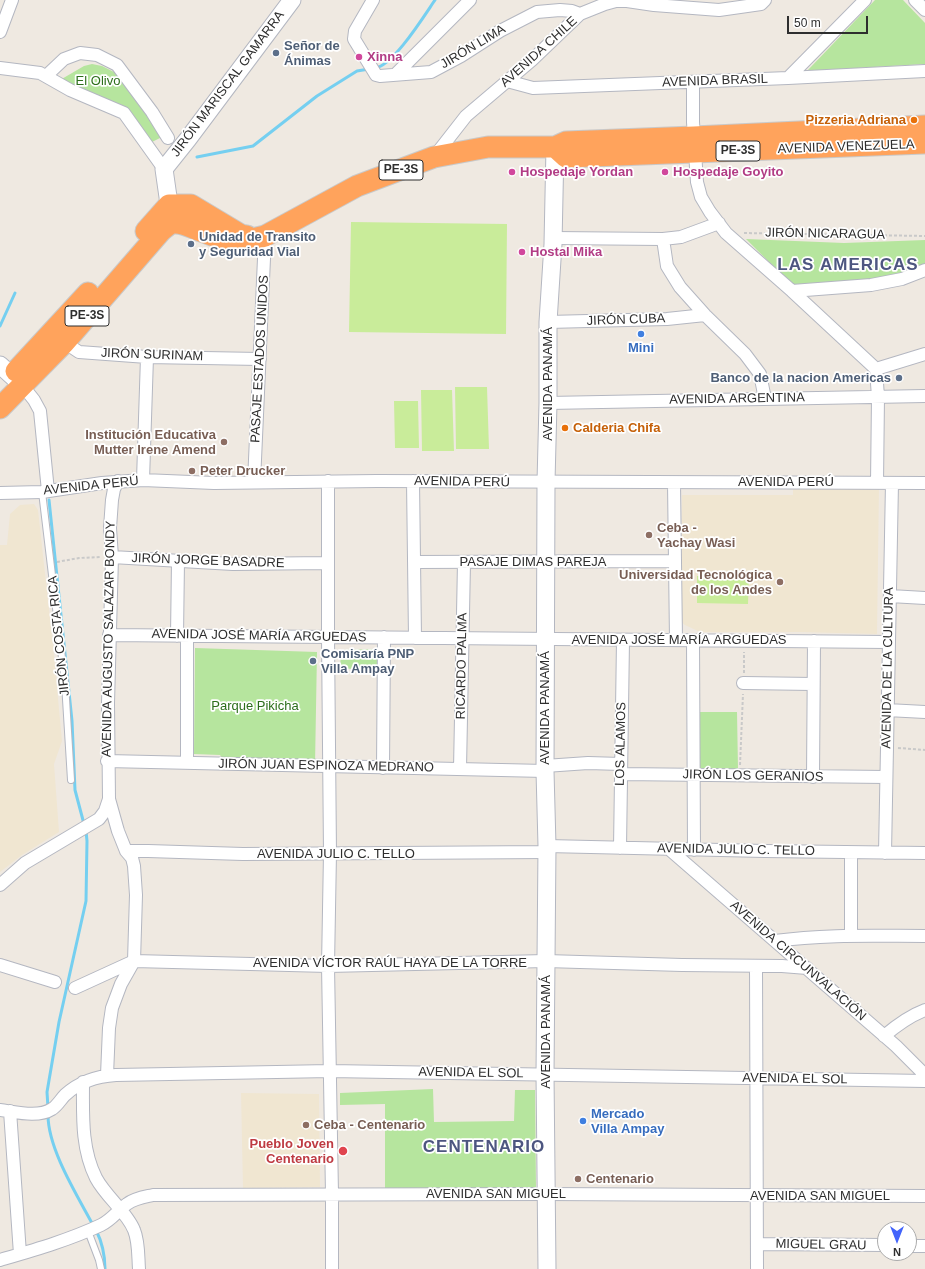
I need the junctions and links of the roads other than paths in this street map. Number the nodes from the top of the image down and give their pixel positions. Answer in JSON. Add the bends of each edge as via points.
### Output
{"nodes":[{"id":1,"x":12,"y":0,"type":"edge"},
{"id":2,"x":292,"y":0,"type":"edge"},
{"id":3,"x":373,"y":0,"type":"edge"},
{"id":4,"x":470,"y":0,"type":"edge"},
{"id":5,"x":765,"y":0,"type":"edge"},
{"id":6,"x":865,"y":0,"type":"edge"},
{"id":7,"x":915,"y":0,"type":"edge"},
{"id":8,"x":925,"y":10,"type":"edge"},
{"id":9,"x":580,"y":14,"type":"junction"},
{"id":10,"x":0,"y":32,"type":"edge"},
{"id":11,"x":0,"y":68,"type":"edge"},
{"id":12,"x":925,"y":71,"type":"edge"},
{"id":13,"x":395,"y":75,"type":"junction"},
{"id":14,"x":46,"y":76,"type":"junction"},
{"id":15,"x":788,"y":78,"type":"junction"},
{"id":16,"x":507,"y":81,"type":"junction"},
{"id":17,"x":693,"y":82,"type":"junction"},
{"id":18,"x":925,"y":126,"type":"edge"},
{"id":19,"x":168,"y":138,"type":"junction"},
{"id":20,"x":188,"y":139,"type":"junction"},
{"id":21,"x":925,"y":143,"type":"edge"},
{"id":22,"x":694,"y":145,"type":"junction"},
{"id":23,"x":555,"y":147,"type":"junction"},
{"id":24,"x":149,"y":148,"type":"junction"},
{"id":25,"x":434,"y":157,"type":"junction"},
{"id":26,"x":164,"y":169,"type":"junction"},
{"id":27,"x":171,"y":214,"type":"junction"},
{"id":28,"x":722,"y":228,"type":"junction"},
{"id":29,"x":262,"y":237,"type":"junction"},
{"id":30,"x":553,"y":238,"type":"junction"},
{"id":31,"x":663,"y":239,"type":"junction"},
{"id":32,"x":925,"y":270,"type":"edge"},
{"id":33,"x":792,"y":291,"type":"junction"},
{"id":34,"x":705,"y":315,"type":"junction"},
{"id":35,"x":548,"y":322,"type":"junction"},
{"id":36,"x":58,"y":337,"type":"junction"},
{"id":37,"x":925,"y":354,"type":"edge"},
{"id":38,"x":146,"y":357,"type":"junction"},
{"id":39,"x":260,"y":359,"type":"junction"},
{"id":40,"x":876,"y":369,"type":"junction"},
{"id":41,"x":8,"y":378,"type":"edge"},
{"id":42,"x":925,"y":396,"type":"edge"},
{"id":43,"x":878,"y":397,"type":"junction"},
{"id":44,"x":765,"y":399,"type":"junction"},
{"id":45,"x":548,"y":403,"type":"junction"},
{"id":46,"x":0,"y":408,"type":"edge"},
{"id":47,"x":143,"y":480,"type":"junction"},
{"id":48,"x":118,"y":481,"type":"junction"},
{"id":49,"x":328,"y":481,"type":"junction"},
{"id":50,"x":413,"y":481,"type":"junction"},
{"id":51,"x":254,"y":482,"type":"junction"},
{"id":52,"x":546,"y":482,"type":"junction"},
{"id":53,"x":674,"y":483,"type":"junction"},
{"id":54,"x":877,"y":483,"type":"junction"},
{"id":55,"x":892,"y":483,"type":"junction"},
{"id":56,"x":925,"y":484,"type":"edge"},
{"id":57,"x":45,"y":491,"type":"junction"},
{"id":58,"x":0,"y":493,"type":"edge"},
{"id":59,"x":112,"y":557,"type":"junction"},
{"id":60,"x":178,"y":561,"type":"junction"},
{"id":61,"x":675,"y":561,"type":"junction"},
{"id":62,"x":415,"y":562,"type":"junction"},
{"id":63,"x":464,"y":562,"type":"junction"},
{"id":64,"x":546,"y":562,"type":"junction"},
{"id":65,"x":328,"y":563,"type":"junction"},
{"id":66,"x":890,"y":596,"type":"junction"},
{"id":67,"x":925,"y":598,"type":"edge"},
{"id":68,"x":109,"y":635,"type":"junction"},
{"id":69,"x":182,"y":636,"type":"junction"},
{"id":70,"x":328,"y":637,"type":"junction"},
{"id":71,"x":384,"y":637,"type":"junction"},
{"id":72,"x":415,"y":638,"type":"junction"},
{"id":73,"x":462,"y":638,"type":"junction"},
{"id":74,"x":546,"y":639,"type":"junction"},
{"id":75,"x":623,"y":640,"type":"junction"},
{"id":76,"x":676,"y":640,"type":"junction"},
{"id":77,"x":693,"y":640,"type":"junction"},
{"id":78,"x":814,"y":641,"type":"junction"},
{"id":79,"x":888,"y":642,"type":"junction"},
{"id":80,"x":743,"y":683,"type":"road end"},
{"id":81,"x":813,"y":684,"type":"junction"},
{"id":82,"x":887,"y":710,"type":"junction"},
{"id":83,"x":925,"y":712,"type":"edge"},
{"id":84,"x":107,"y":761,"type":"junction"},
{"id":85,"x":187,"y":763,"type":"junction"},
{"id":86,"x":329,"y":767,"type":"junction"},
{"id":87,"x":383,"y":768,"type":"junction"},
{"id":88,"x":545,"y":768,"type":"junction"},
{"id":89,"x":460,"y":769,"type":"junction"},
{"id":90,"x":621,"y":769,"type":"junction"},
{"id":91,"x":694,"y":775,"type":"junction"},
{"id":92,"x":813,"y":777,"type":"junction"},
{"id":93,"x":886,"y":777,"type":"junction"},
{"id":94,"x":71,"y":780,"type":"dead end"},
{"id":95,"x":108,"y":799,"type":"junction"},
{"id":96,"x":620,"y":848,"type":"junction"},
{"id":97,"x":547,"y":849,"type":"junction"},
{"id":98,"x":669,"y":849,"type":"junction"},
{"id":99,"x":694,"y":850,"type":"junction"},
{"id":100,"x":126,"y":851,"type":"junction"},
{"id":101,"x":330,"y":853,"type":"junction"},
{"id":102,"x":851,"y":853,"type":"junction"},
{"id":103,"x":885,"y":853,"type":"junction"},
{"id":104,"x":925,"y":853,"type":"edge"},
{"id":105,"x":0,"y":885,"type":"edge"},
{"id":106,"x":851,"y":935,"type":"junction"},
{"id":107,"x":925,"y":936,"type":"edge"},
{"id":108,"x":775,"y":941,"type":"junction"},
{"id":109,"x":134,"y":961,"type":"junction"},
{"id":110,"x":546,"y":961,"type":"junction"},
{"id":111,"x":0,"y":964,"type":"edge"},
{"id":112,"x":328,"y":966,"type":"junction"},
{"id":113,"x":756,"y":966,"type":"junction"},
{"id":114,"x":807,"y":968,"type":"junction"},
{"id":115,"x":55,"y":982,"type":"dead end"},
{"id":116,"x":75,"y":988,"type":"dead end"},
{"id":117,"x":925,"y":1010,"type":"edge"},
{"id":118,"x":884,"y":1036,"type":"junction"},
{"id":119,"x":330,"y":1071,"type":"junction"},
{"id":120,"x":545,"y":1074,"type":"junction"},
{"id":121,"x":924,"y":1074,"type":"edge"},
{"id":122,"x":107,"y":1075,"type":"junction"},
{"id":123,"x":756,"y":1078,"type":"junction"},
{"id":124,"x":83,"y":1082,"type":"junction"},
{"id":125,"x":5,"y":1110,"type":"edge"},
{"id":126,"x":332,"y":1194,"type":"junction"},
{"id":127,"x":546,"y":1194,"type":"junction"},
{"id":128,"x":757,"y":1196,"type":"junction"},
{"id":129,"x":925,"y":1196,"type":"edge"},
{"id":130,"x":120,"y":1210,"type":"junction"},
{"id":131,"x":89,"y":1230,"type":"junction"},
{"id":132,"x":757,"y":1244,"type":"junction"},
{"id":133,"x":877,"y":1245,"type":"edge"},
{"id":134,"x":20,"y":1254,"type":"junction"},
{"id":135,"x":0,"y":1260,"type":"edge"},
{"id":136,"x":101,"y":1269,"type":"edge"},
{"id":137,"x":139,"y":1269,"type":"edge"},
{"id":138,"x":332,"y":1269,"type":"edge"},
{"id":139,"x":546,"y":1269,"type":"edge"},
{"id":140,"x":757,"y":1269,"type":"edge"}],
"edges":[{"from":1,"to":10,"type":"street"},
{"from":2,"to":20,"type":"street","name":"JIRÓN MARISCAL GAMARRA"},
{"from":3,"to":13,"type":"street","name":"JIRÓN LIMA","via":[[354,39],[376,75]]},
{"from":4,"to":13,"type":"street"},
{"from":5,"to":9,"type":"street","name":"AVENIDA CHILE","via":[[761,4],[719,10],[627,1],[605,4]]},
{"from":6,"to":15,"type":"street"},
{"from":7,"to":8,"type":"street"},
{"from":9,"to":13,"type":"street","name":"JIRÓN LIMA","via":[[560,10],[537,12],[500,30],[431,72]]},
{"from":9,"to":16,"type":"street","name":"AVENIDA CHILE"},
{"from":11,"to":14,"type":"street"},
{"from":12,"to":15,"type":"street","name":"AVENIDA BRASIL"},
{"from":14,"to":19,"type":"street","via":[[64,59],[80,53],[97,55],[117,64]]},
{"from":14,"to":24,"type":"street","via":[[70,90],[124,113]]},
{"from":15,"to":17,"type":"street","name":"AVENIDA BRASIL"},
{"from":16,"to":17,"type":"street","name":"AVENIDA BRASIL","via":[[533,88]]},
{"from":16,"to":25,"type":"street","name":"AVENIDA CHILE","via":[[466,116]]},
{"from":17,"to":22,"type":"street"},
{"from":18,"to":22,"type":"highway","name":"AVENIDA VENEZUELA","number":"PE-3S"},
{"from":19,"to":20,"type":"street"},
{"from":19,"to":24,"type":"street"},
{"from":20,"to":26,"type":"street","name":"JIRÓN MARISCAL GAMARRA"},
{"from":21,"to":22,"type":"highway","name":"AVENIDA VENEZUELA","number":"PE-3S"},
{"from":22,"to":23,"type":"highway","name":"AVENIDA VENEZUELA","number":"PE-3S","via":[[566,142]]},
{"from":22,"to":28,"type":"street","via":[[701,197]]},
{"from":23,"to":25,"type":"highway","name":"AVENIDA VENEZUELA","number":"PE-3S","via":[[488,147]]},
{"from":23,"to":30,"type":"street","name":"AVENIDA PANAMÁ"},
{"from":24,"to":26,"type":"street"},
{"from":25,"to":29,"type":"highway","name":"AVENIDA VENEZUELA","number":"PE-3S","via":[[357,186]]},
{"from":26,"to":27,"type":"street"},
{"from":27,"to":29,"type":"highway","name":"AVENIDA VENEZUELA","number":"PE-3S","via":[[181,223],[215,237],[233,240]]},
{"from":27,"to":36,"type":"highway","number":"PE-3S","via":[[161,230]]},
{"from":28,"to":31,"type":"street","via":[[681,238]]},
{"from":28,"to":33,"type":"street"},
{"from":29,"to":39,"type":"street","name":"PASAJE ESTADOS UNIDOS"},
{"from":30,"to":31,"type":"street"},
{"from":30,"to":35,"type":"street","name":"AVENIDA PANAMÁ"},
{"from":31,"to":34,"type":"street","via":[[667,266],[680,287]]},
{"from":32,"to":33,"type":"street","via":[[902,279],[871,284]]},
{"from":33,"to":40,"type":"street"},
{"from":34,"to":35,"type":"street","name":"JIRÓN CUBA","via":[[667,319]]},
{"from":34,"to":44,"type":"street","via":[[745,354],[760,374]]},
{"from":35,"to":45,"type":"street","name":"AVENIDA PANAMÁ"},
{"from":36,"to":38,"type":"street","name":"JIRÓN SURINAM","via":[[79,352]]},
{"from":36,"to":41,"type":"highway","number":"PE-3S"},
{"from":37,"to":40,"type":"street"},
{"from":38,"to":39,"type":"street","name":"JIRÓN SURINAM"},
{"from":38,"to":47,"type":"street"},
{"from":39,"to":51,"type":"street","name":"PASAJE ESTADOS UNIDOS"},
{"from":40,"to":43,"type":"street"},
{"from":41,"to":46,"type":"highway","number":"PE-3S"},
{"from":41,"to":57,"type":"street","name":"JIRÓN COSTA RICA","via":[[34,400],[40,411]]},
{"from":42,"to":43,"type":"street","name":"AVENIDA ARGENTINA"},
{"from":43,"to":44,"type":"street","name":"AVENIDA ARGENTINA"},
{"from":43,"to":54,"type":"street"},
{"from":44,"to":45,"type":"street","name":"AVENIDA ARGENTINA"},
{"from":45,"to":52,"type":"street","name":"AVENIDA PANAMÁ"},
{"from":47,"to":48,"type":"street","name":"AVENIDA PERÚ"},
{"from":47,"to":51,"type":"street","name":"AVENIDA PERÚ"},
{"from":48,"to":57,"type":"street","name":"AVENIDA PERÚ"},
{"from":48,"to":59,"type":"street","name":"AVENIDA AUGUSTO SALAZAR BONDY","via":[[114,489],[110,514]]},
{"from":49,"to":50,"type":"street","name":"AVENIDA PERÚ"},
{"from":49,"to":51,"type":"street","name":"AVENIDA PERÚ"},
{"from":49,"to":65,"type":"street"},
{"from":50,"to":52,"type":"street","name":"AVENIDA PERÚ"},
{"from":50,"to":62,"type":"street"},
{"from":52,"to":53,"type":"street","name":"AVENIDA PERÚ"},
{"from":52,"to":64,"type":"street","name":"AVENIDA PANAMÁ"},
{"from":53,"to":54,"type":"street","name":"AVENIDA PERÚ"},
{"from":53,"to":61,"type":"street"},
{"from":54,"to":55,"type":"street","name":"AVENIDA PERÚ"},
{"from":55,"to":56,"type":"street","name":"AVENIDA PERÚ"},
{"from":55,"to":66,"type":"street","name":"AVENIDA DE LA CULTURA"},
{"from":57,"to":58,"type":"street","name":"AVENIDA PERÚ"},
{"from":57,"to":94,"type":"lane","name":"JIRÓN COSTA RICA"},
{"from":59,"to":60,"type":"street","name":"JIRÓN JORGE BASADRE"},
{"from":59,"to":68,"type":"street","name":"AVENIDA AUGUSTO SALAZAR BONDY"},
{"from":60,"to":65,"type":"street","name":"JIRÓN JORGE BASADRE","via":[[233,564]]},
{"from":60,"to":69,"type":"street"},
{"from":61,"to":64,"type":"street","name":"PASAJE DIMAS PAREJA"},
{"from":61,"to":76,"type":"street"},
{"from":62,"to":63,"type":"street","name":"PASAJE DIMAS PAREJA"},
{"from":62,"to":72,"type":"street"},
{"from":63,"to":64,"type":"street","name":"PASAJE DIMAS PAREJA"},
{"from":63,"to":73,"type":"street","name":"RICARDO PALMA"},
{"from":64,"to":74,"type":"street","name":"AVENIDA PANAMÁ"},
{"from":65,"to":70,"type":"street"},
{"from":66,"to":67,"type":"street"},
{"from":66,"to":79,"type":"street","name":"AVENIDA DE LA CULTURA"},
{"from":68,"to":69,"type":"street","name":"AVENIDA JOSÉ MARÍA ARGUEDAS"},
{"from":68,"to":84,"type":"street","name":"AVENIDA AUGUSTO SALAZAR BONDY"},
{"from":69,"to":70,"type":"street","name":"AVENIDA JOSÉ MARÍA ARGUEDAS"},
{"from":69,"to":85,"type":"street"},
{"from":70,"to":71,"type":"street","name":"AVENIDA JOSÉ MARÍA ARGUEDAS"},
{"from":70,"to":86,"type":"street"},
{"from":71,"to":72,"type":"street","name":"AVENIDA JOSÉ MARÍA ARGUEDAS"},
{"from":71,"to":87,"type":"street"},
{"from":72,"to":73,"type":"street","name":"AVENIDA JOSÉ MARÍA ARGUEDAS"},
{"from":73,"to":74,"type":"street","name":"AVENIDA JOSÉ MARÍA ARGUEDAS"},
{"from":73,"to":89,"type":"street","name":"RICARDO PALMA"},
{"from":74,"to":75,"type":"street","name":"AVENIDA JOSÉ MARÍA ARGUEDAS"},
{"from":74,"to":88,"type":"street","name":"AVENIDA PANAMÁ"},
{"from":75,"to":76,"type":"street","name":"AVENIDA JOSÉ MARÍA ARGUEDAS"},
{"from":75,"to":90,"type":"street","name":"LOS ALAMOS"},
{"from":76,"to":77,"type":"street","name":"AVENIDA JOSÉ MARÍA ARGUEDAS"},
{"from":77,"to":78,"type":"street","name":"AVENIDA JOSÉ MARÍA ARGUEDAS"},
{"from":77,"to":91,"type":"street"},
{"from":78,"to":79,"type":"street","name":"AVENIDA JOSÉ MARÍA ARGUEDAS"},
{"from":78,"to":81,"type":"street"},
{"from":79,"to":82,"type":"street","name":"AVENIDA DE LA CULTURA"},
{"from":80,"to":81,"type":"street"},
{"from":81,"to":92,"type":"street"},
{"from":82,"to":83,"type":"street"},
{"from":82,"to":93,"type":"street","name":"AVENIDA DE LA CULTURA"},
{"from":84,"to":85,"type":"street","name":"JIRÓN JUAN ESPINOZA MEDRANO"},
{"from":84,"to":95,"type":"street","name":"AVENIDA AUGUSTO SALAZAR BONDY"},
{"from":85,"to":86,"type":"street","name":"JIRÓN JUAN ESPINOZA MEDRANO"},
{"from":86,"to":87,"type":"street","name":"JIRÓN JUAN ESPINOZA MEDRANO"},
{"from":86,"to":101,"type":"street"},
{"from":87,"to":89,"type":"street","name":"JIRÓN JUAN ESPINOZA MEDRANO"},
{"from":88,"to":89,"type":"street","name":"JIRÓN JUAN ESPINOZA MEDRANO"},
{"from":88,"to":90,"type":"street","name":"JIRÓN LOS GERANIOS","via":[[588,763]]},
{"from":88,"to":97,"type":"street","name":"AVENIDA PANAMÁ"},
{"from":90,"to":91,"type":"street","name":"JIRÓN LOS GERANIOS"},
{"from":90,"to":96,"type":"street","name":"LOS ALAMOS"},
{"from":91,"to":92,"type":"street","name":"JIRÓN LOS GERANIOS"},
{"from":91,"to":99,"type":"street"},
{"from":92,"to":93,"type":"street","name":"JIRÓN LOS GERANIOS"},
{"from":93,"to":103,"type":"street","name":"AVENIDA DE LA CULTURA"},
{"from":95,"to":100,"type":"street"},
{"from":95,"to":105,"type":"street","via":[[99,819],[25,863]]},
{"from":96,"to":97,"type":"street","name":"AVENIDA JULIO C. TELLO"},
{"from":96,"to":98,"type":"street","name":"AVENIDA JULIO C. TELLO"},
{"from":97,"to":101,"type":"street","name":"AVENIDA JULIO C. TELLO"},
{"from":97,"to":110,"type":"street","name":"AVENIDA PANAMÁ"},
{"from":98,"to":99,"type":"street","name":"AVENIDA JULIO C. TELLO"},
{"from":98,"to":108,"type":"street","name":"AVENIDA CIRCUNVALACIÓN"},
{"from":99,"to":102,"type":"street","name":"AVENIDA JULIO C. TELLO"},
{"from":100,"to":101,"type":"street","name":"AVENIDA JULIO C. TELLO"},
{"from":100,"to":109,"type":"street","via":[[134,866]]},
{"from":101,"to":112,"type":"street"},
{"from":102,"to":103,"type":"street","name":"AVENIDA JULIO C. TELLO"},
{"from":102,"to":106,"type":"street"},
{"from":103,"to":104,"type":"street","name":"AVENIDA JULIO C. TELLO"},
{"from":106,"to":107,"type":"street"},
{"from":106,"to":108,"type":"street"},
{"from":108,"to":114,"type":"street","name":"AVENIDA CIRCUNVALACIÓN"},
{"from":109,"to":112,"type":"street","name":"AVENIDA VÍCTOR RAÚL HAYA DE LA TORRE"},
{"from":109,"to":116,"type":"street","name":"AVENIDA VÍCTOR RAÚL HAYA DE LA TORRE"},
{"from":109,"to":122,"type":"street","via":[[121,984],[112,1008]]},
{"from":110,"to":112,"type":"street","name":"AVENIDA VÍCTOR RAÚL HAYA DE LA TORRE"},
{"from":110,"to":113,"type":"street","name":"AVENIDA VÍCTOR RAÚL HAYA DE LA TORRE"},
{"from":110,"to":120,"type":"street","name":"AVENIDA PANAMÁ"},
{"from":111,"to":115,"type":"street"},
{"from":112,"to":119,"type":"street"},
{"from":113,"to":114,"type":"street","name":"AVENIDA VÍCTOR RAÚL HAYA DE LA TORRE"},
{"from":113,"to":123,"type":"street"},
{"from":114,"to":118,"type":"street","name":"AVENIDA CIRCUNVALACIÓN"},
{"from":117,"to":118,"type":"street","via":[[900,1022]]},
{"from":118,"to":121,"type":"street","name":"AVENIDA CIRCUNVALACIÓN"},
{"from":119,"to":120,"type":"street","name":"AVENIDA EL SOL"},
{"from":119,"to":122,"type":"street","name":"AVENIDA EL SOL"},
{"from":119,"to":126,"type":"street"},
{"from":120,"to":123,"type":"street","name":"AVENIDA EL SOL"},
{"from":120,"to":127,"type":"street","name":"AVENIDA PANAMÁ"},
{"from":121,"to":123,"type":"street","name":"AVENIDA EL SOL"},
{"from":122,"to":124,"type":"street","name":"AVENIDA EL SOL"},
{"from":123,"to":128,"type":"street"},
{"from":124,"to":125,"type":"street","name":"AVENIDA EL SOL","via":[[47,1111],[25,1113]]},
{"from":124,"to":130,"type":"street","via":[[83,1129],[87,1152],[96,1178]]},
{"from":125,"to":134,"type":"street"},
{"from":126,"to":127,"type":"street","name":"AVENIDA SAN MIGUEL"},
{"from":126,"to":130,"type":"street","name":"AVENIDA SAN MIGUEL","via":[[153,1195],[134,1200]]},
{"from":126,"to":138,"type":"street"},
{"from":127,"to":128,"type":"street","name":"AVENIDA SAN MIGUEL"},
{"from":127,"to":139,"type":"street","name":"AVENIDA PANAMÁ"},
{"from":128,"to":129,"type":"street","name":"AVENIDA SAN MIGUEL"},
{"from":128,"to":132,"type":"street"},
{"from":130,"to":131,"type":"street","name":"AVENIDA SAN MIGUEL","via":[[109,1221]]},
{"from":130,"to":137,"type":"street","via":[[134,1230]]},
{"from":131,"to":134,"type":"street","name":"AVENIDA SAN MIGUEL"},
{"from":131,"to":136,"type":"lane"},
{"from":132,"to":133,"type":"street","name":"MIGUEL GRAU"},
{"from":132,"to":140,"type":"street"},
{"from":134,"to":135,"type":"street","name":"AVENIDA SAN MIGUEL"}]}
